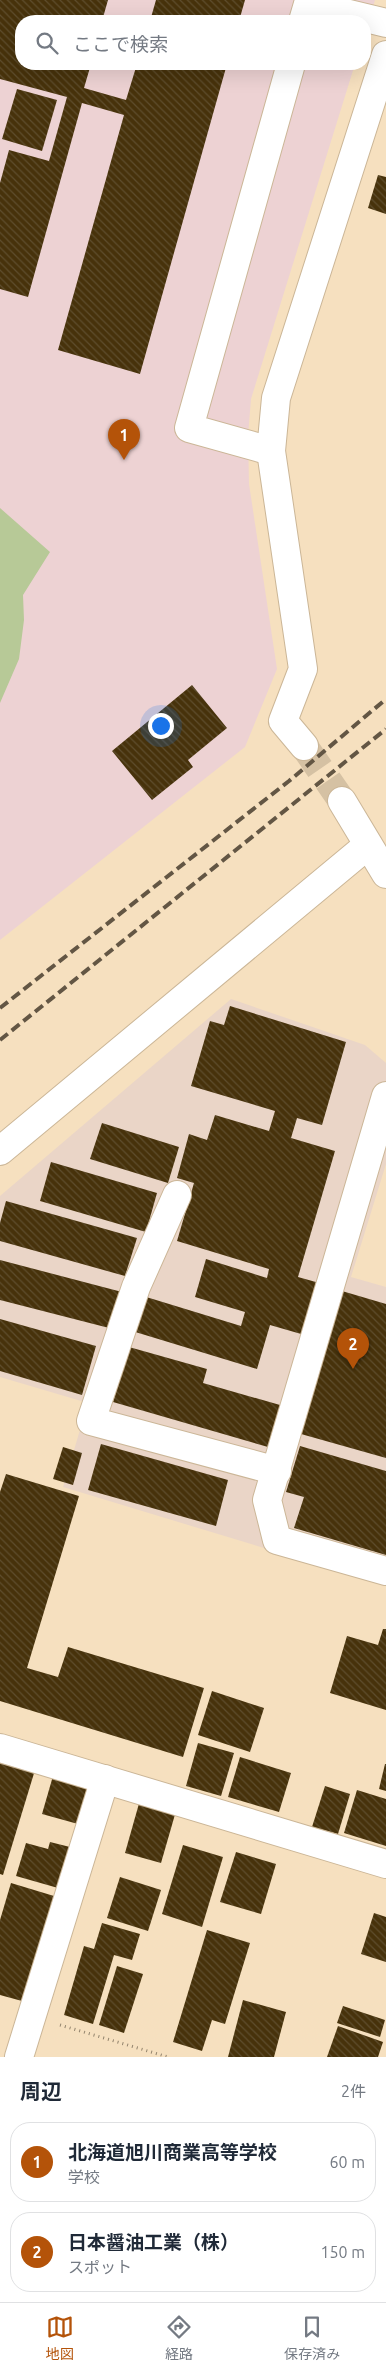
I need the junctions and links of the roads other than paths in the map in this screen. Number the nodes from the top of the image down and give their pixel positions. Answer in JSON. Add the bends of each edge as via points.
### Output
{"nodes":[{"id":1,"x":305,"y":15,"type":"edge"},
{"id":2,"x":353,"y":15,"type":"edge"},
{"id":3,"x":371,"y":19,"type":"edge"},
{"id":4,"x":386,"y":23,"type":"edge"},
{"id":5,"x":386,"y":55,"type":"edge"},
{"id":6,"x":289,"y":70,"type":"edge"},
{"id":7,"x":271,"y":451,"type":"junction"},
{"id":8,"x":304,"y":746,"type":"tunnel mouth"},
{"id":9,"x":342,"y":800,"type":"tunnel mouth"},
{"id":10,"x":368,"y":845,"type":"junction"},
{"id":11,"x":386,"y":874,"type":"edge"},
{"id":12,"x":386,"y":1096,"type":"edge"},
{"id":13,"x":0,"y":1151,"type":"edge"},
{"id":14,"x":177,"y":1195,"type":"dead end"},
{"id":15,"x":277,"y":1471,"type":"junction"},
{"id":16,"x":386,"y":1571,"type":"edge"},
{"id":17,"x":0,"y":1748,"type":"edge"},
{"id":18,"x":104,"y":1779,"type":"junction"},
{"id":19,"x":386,"y":1864,"type":"edge"},
{"id":20,"x":18,"y":2057,"type":"edge"}],
"edges":[{"from":1,"to":2,"type":"street","via":[[308,4]]},
{"from":3,"to":4,"type":"street"},
{"from":5,"to":7,"type":"street","via":[[276,398]]},
{"from":6,"to":7,"type":"street","via":[[189,428]]},
{"from":7,"to":8,"type":"street","via":[[303,669],[283,721]]},
{"from":9,"to":10,"type":"street"},
{"from":10,"to":11,"type":"street"},
{"from":10,"to":13,"type":"street"},
{"from":12,"to":15,"type":"street"},
{"from":14,"to":15,"type":"street","via":[[136,1287],[91,1421]]},
{"from":15,"to":16,"type":"street","via":[[267,1500],[277,1540]]},
{"from":17,"to":18,"type":"street"},
{"from":18,"to":19,"type":"street"},
{"from":18,"to":20,"type":"street"}]}
